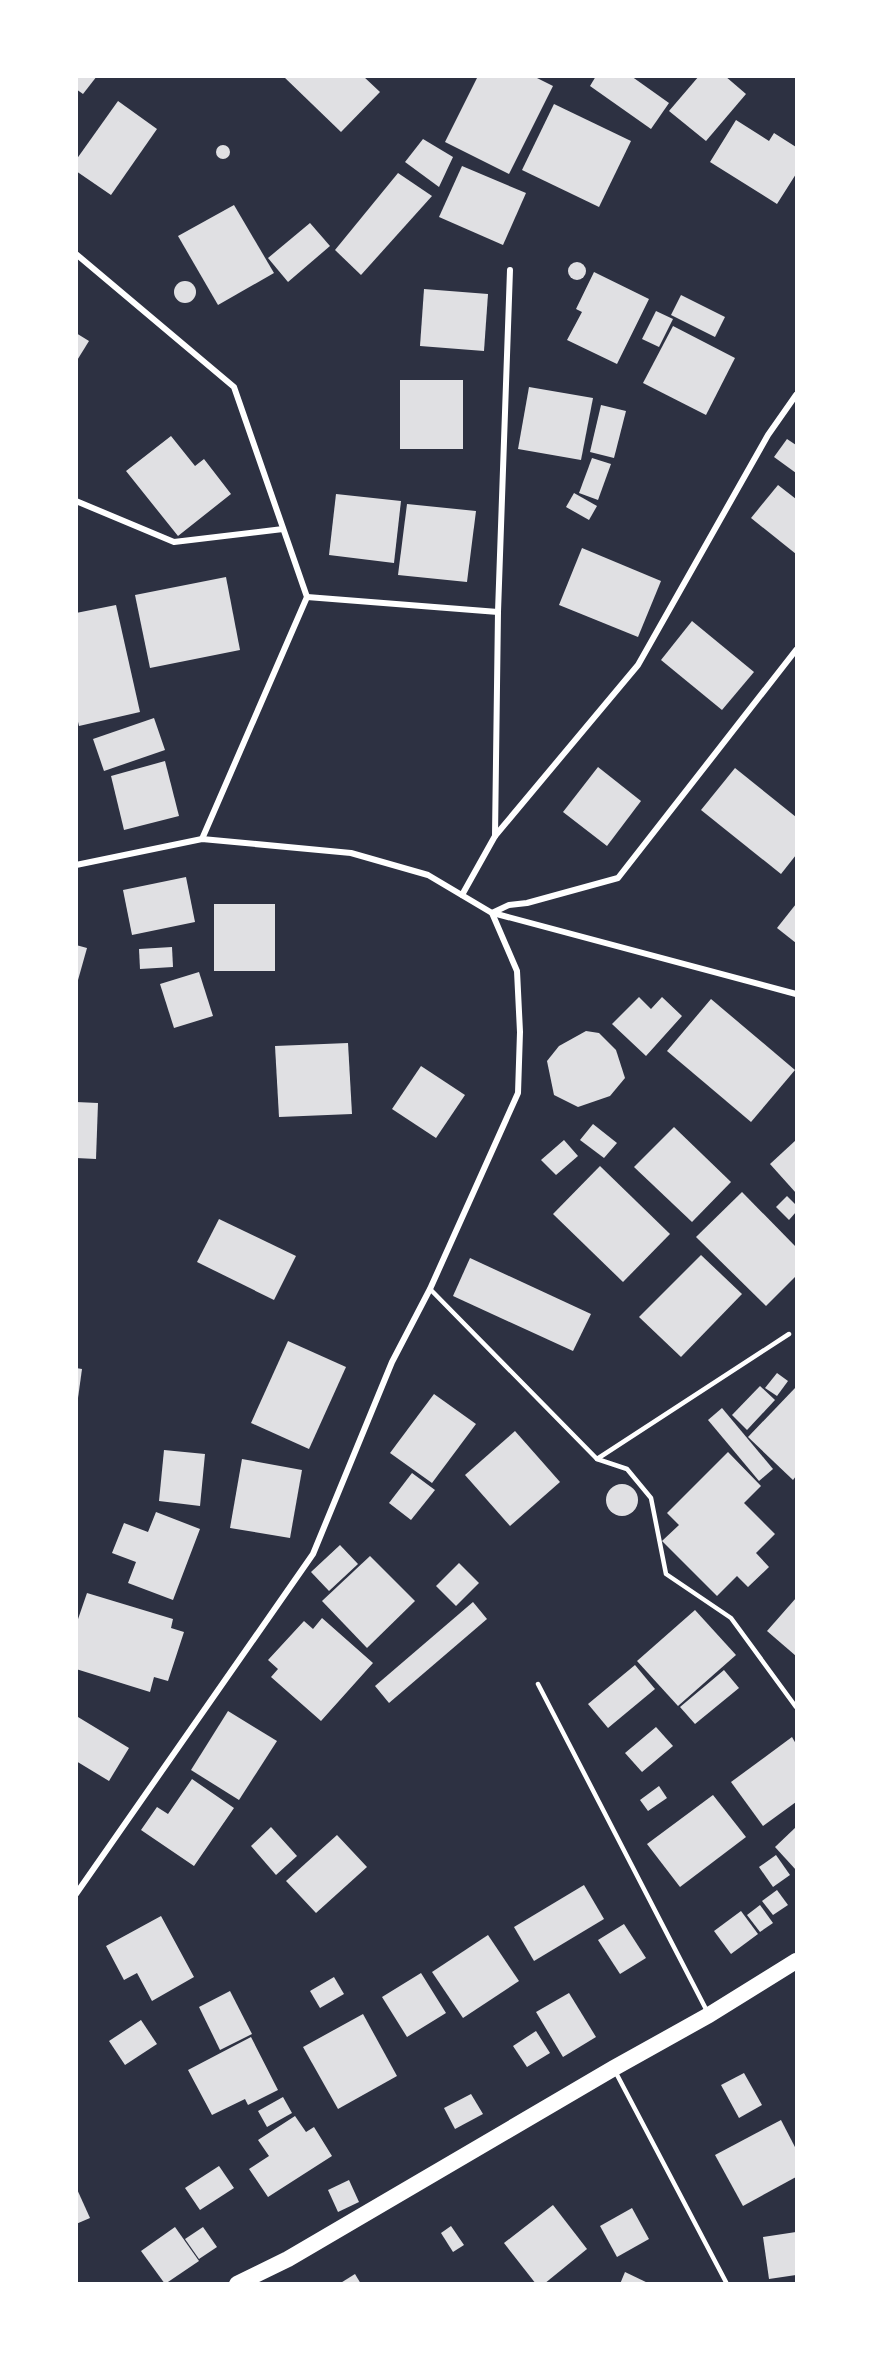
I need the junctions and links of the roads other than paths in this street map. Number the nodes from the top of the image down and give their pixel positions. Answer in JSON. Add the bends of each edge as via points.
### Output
{"nodes":[{"id":1,"x":76,"y":255,"type":"edge"},
{"id":2,"x":510,"y":270,"type":"dead end"},
{"id":3,"x":796,"y":395,"type":"edge"},
{"id":4,"x":76,"y":501,"type":"edge"},
{"id":5,"x":284,"y":529,"type":"junction"},
{"id":6,"x":307,"y":597,"type":"junction"},
{"id":7,"x":498,"y":612,"type":"junction"},
{"id":8,"x":796,"y":650,"type":"edge"},
{"id":9,"x":495,"y":836,"type":"junction"},
{"id":10,"x":202,"y":839,"type":"junction"},
{"id":11,"x":76,"y":865,"type":"edge"},
{"id":12,"x":462,"y":895,"type":"junction"},
{"id":13,"x":492,"y":913,"type":"junction"},
{"id":14,"x":796,"y":994,"type":"edge"},
{"id":15,"x":430,"y":1289,"type":"junction"},
{"id":16,"x":789,"y":1334,"type":"dead end"},
{"id":17,"x":597,"y":1459,"type":"junction"},
{"id":18,"x":538,"y":1684,"type":"dead end"},
{"id":19,"x":796,"y":1707,"type":"edge"},
{"id":20,"x":76,"y":1894,"type":"edge"},
{"id":21,"x":796,"y":1961,"type":"edge"},
{"id":22,"x":709,"y":2015,"type":"junction"},
{"id":23,"x":614,"y":2068,"type":"junction"},
{"id":24,"x":237,"y":2283,"type":"edge"},
{"id":25,"x":727,"y":2283,"type":"edge"}],
"edges":[{"from":1,"to":5,"type":"street","via":[[234,387]]},
{"from":2,"to":7,"type":"street"},
{"from":3,"to":9,"type":"street","via":[[768,435],[638,665]]},
{"from":4,"to":5,"type":"street","via":[[174,542]]},
{"from":5,"to":6,"type":"street"},
{"from":6,"to":7,"type":"street"},
{"from":6,"to":10,"type":"street"},
{"from":7,"to":9,"type":"street"},
{"from":8,"to":13,"type":"street","via":[[618,878],[509,905]]},
{"from":9,"to":12,"type":"street"},
{"from":10,"to":11,"type":"street"},
{"from":10,"to":12,"type":"street","via":[[351,853],[428,876]]},
{"from":12,"to":13,"type":"street"},
{"from":13,"to":14,"type":"street"},
{"from":13,"to":15,"type":"street","via":[[517,971],[518,1093]]},
{"from":15,"to":17,"type":"lane"},
{"from":15,"to":20,"type":"street","via":[[393,1362],[313,1554]]},
{"from":16,"to":17,"type":"lane"},
{"from":17,"to":19,"type":"lane","via":[[627,1469],[651,1498],[666,1574],[731,1618]]},
{"from":18,"to":22,"type":"lane"},
{"from":21,"to":22,"type":"highway"},
{"from":22,"to":23,"type":"highway"},
{"from":23,"to":24,"type":"highway","via":[[288,2259]]},
{"from":23,"to":25,"type":"lane"}]}
